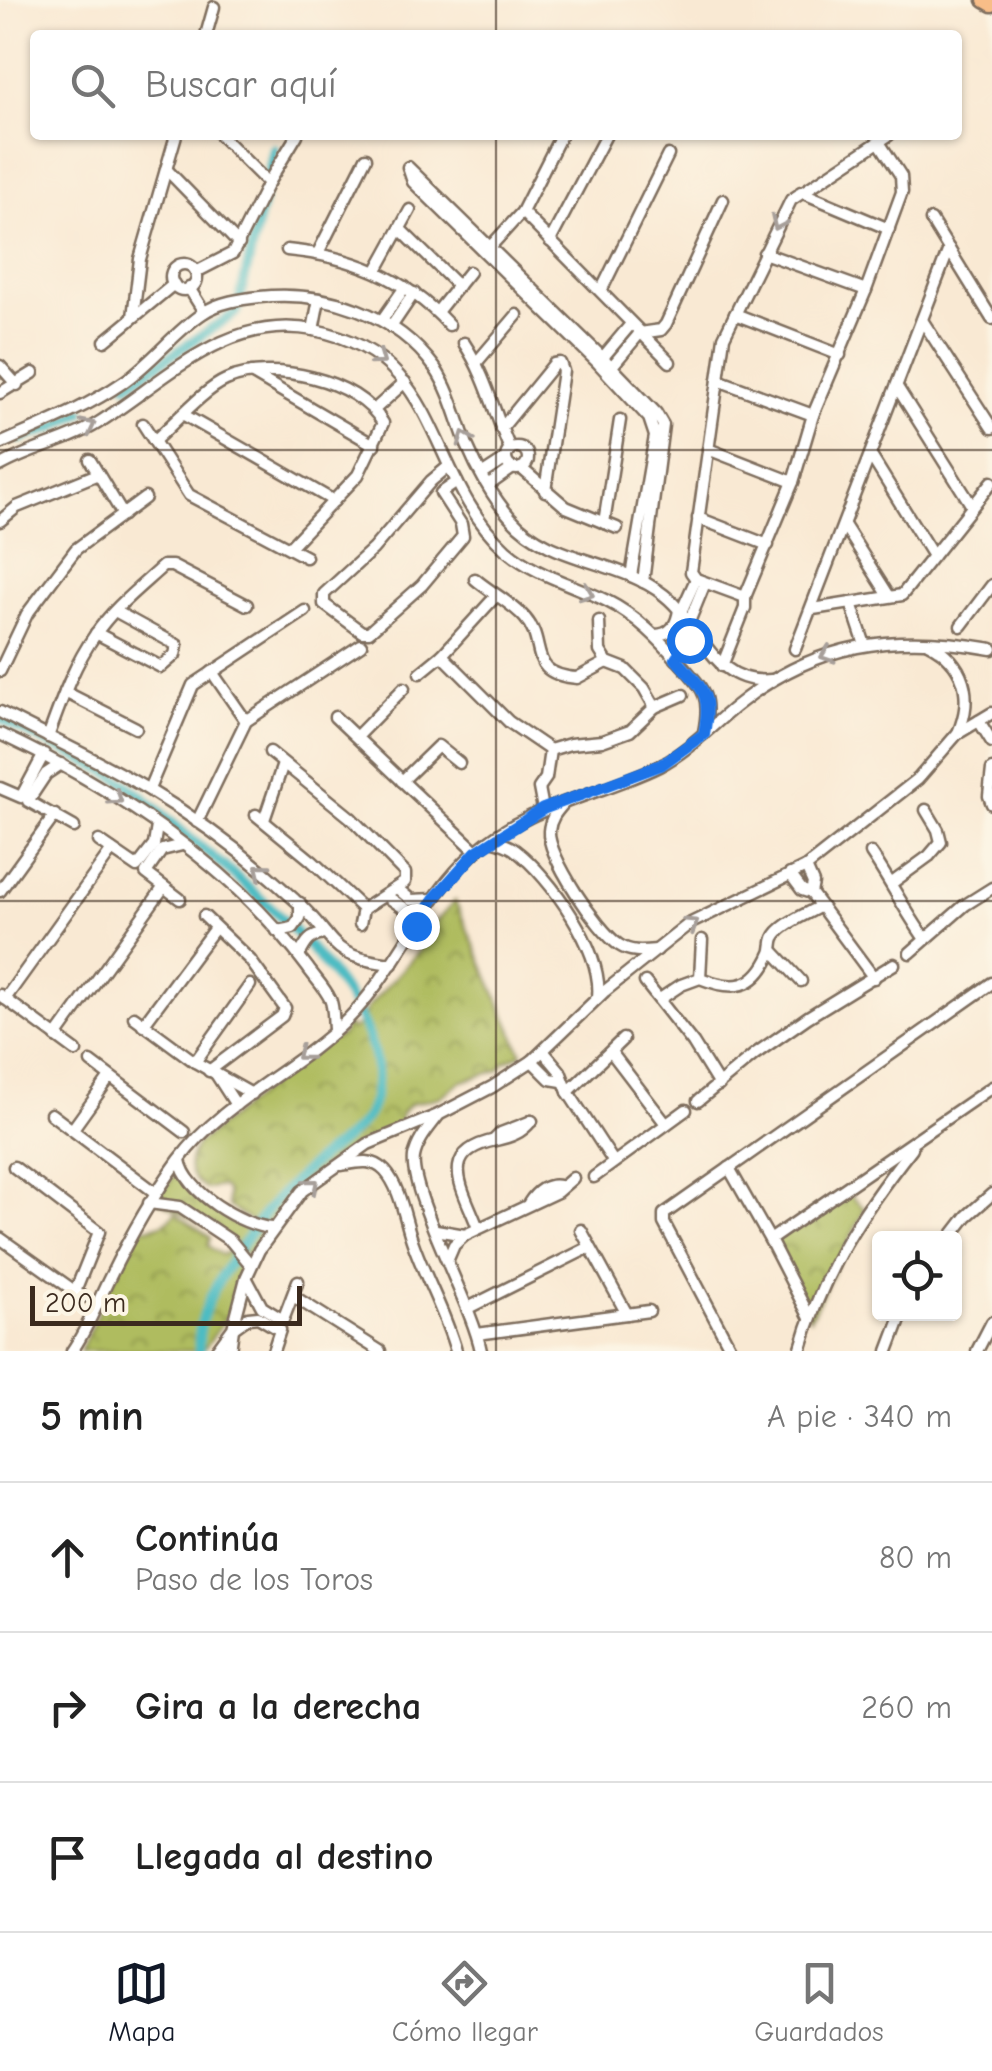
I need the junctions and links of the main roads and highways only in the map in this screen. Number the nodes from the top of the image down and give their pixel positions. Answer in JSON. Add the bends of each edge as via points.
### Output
{"nodes":[{"id":1,"x":985,"y":0,"type":"edge"},
{"id":2,"x":992,"y":4,"type":"edge"}],
"edges":[{"from":1,"to":2,"type":"highway"}]}
